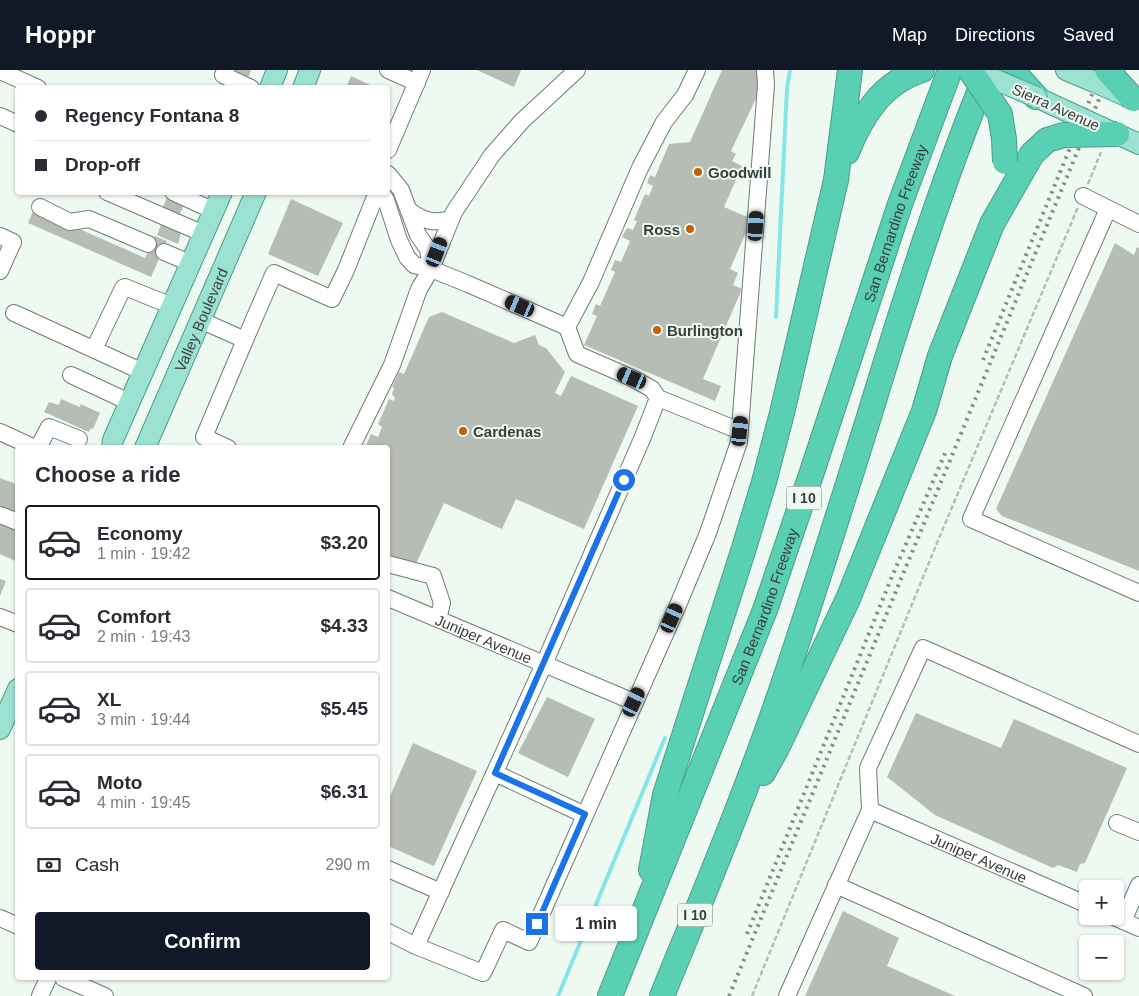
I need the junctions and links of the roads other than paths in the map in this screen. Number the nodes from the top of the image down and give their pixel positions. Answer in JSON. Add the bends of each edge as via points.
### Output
{"nodes":[{"id":1,"x":226,"y":70,"type":"edge"},
{"id":2,"x":310,"y":70,"type":"edge"},
{"id":3,"x":388,"y":70,"type":"edge"},
{"id":4,"x":577,"y":70,"type":"edge"},
{"id":5,"x":697,"y":70,"type":"edge"},
{"id":6,"x":765,"y":70,"type":"edge"},
{"id":7,"x":850,"y":70,"type":"edge"},
{"id":8,"x":922,"y":70,"type":"edge"},
{"id":9,"x":950,"y":70,"type":"edge"},
{"id":10,"x":972,"y":70,"type":"edge"},
{"id":11,"x":988,"y":70,"type":"edge"},
{"id":12,"x":1012,"y":70,"type":"edge"},
{"id":13,"x":1066,"y":70,"type":"edge"},
{"id":14,"x":0,"y":71,"type":"edge"},
{"id":15,"x":1099,"y":76,"type":"edge"},
{"id":16,"x":420,"y":77,"type":"edge"},
{"id":17,"x":31,"y":85,"type":"edge"},
{"id":18,"x":246,"y":85,"type":"edge"},
{"id":19,"x":304,"y":85,"type":"edge"},
{"id":20,"x":1036,"y":97,"type":"junction"},
{"id":21,"x":1136,"y":100,"type":"edge"},
{"id":22,"x":0,"y":116,"type":"edge"},
{"id":23,"x":15,"y":123,"type":"edge"},
{"id":24,"x":1071,"y":126,"type":"junction"},
{"id":25,"x":1109,"y":142,"type":"joint"},
{"id":26,"x":1139,"y":144,"type":"edge"},
{"id":27,"x":390,"y":145,"type":"edge"},
{"id":28,"x":390,"y":176,"type":"edge"},
{"id":29,"x":836,"y":180,"type":"junction"},
{"id":30,"x":114,"y":195,"type":"edge"},
{"id":31,"x":186,"y":195,"type":"edge"},
{"id":32,"x":255,"y":195,"type":"edge"},
{"id":33,"x":376,"y":195,"type":"edge"},
{"id":34,"x":383,"y":195,"type":"edge"},
{"id":35,"x":1083,"y":196,"type":"road end"},
{"id":36,"x":218,"y":202,"type":"edge"},
{"id":37,"x":40,"y":206,"type":"dead end"},
{"id":38,"x":1108,"y":209,"type":"junction"},
{"id":39,"x":410,"y":211,"type":"junction"},
{"id":40,"x":451,"y":219,"type":"junction"},
{"id":41,"x":992,"y":224,"type":"junction"},
{"id":42,"x":1139,"y":224,"type":"edge"},
{"id":43,"x":204,"y":234,"type":"junction"},
{"id":44,"x":0,"y":236,"type":"edge"},
{"id":45,"x":148,"y":244,"type":"dead end"},
{"id":46,"x":164,"y":252,"type":"dead end"},
{"id":47,"x":190,"y":263,"type":"junction"},
{"id":48,"x":431,"y":269,"type":"junction"},
{"id":49,"x":0,"y":271,"type":"edge"},
{"id":50,"x":172,"y":306,"type":"junction"},
{"id":51,"x":14,"y":313,"type":"dead end"},
{"id":52,"x":200,"y":320,"type":"junction"},
{"id":53,"x":567,"y":327,"type":"junction"},
{"id":54,"x":245,"y":340,"type":"junction"},
{"id":55,"x":94,"y":350,"type":"junction"},
{"id":56,"x":142,"y":372,"type":"junction"},
{"id":57,"x":71,"y":375,"type":"dead end"},
{"id":58,"x":658,"y":398,"type":"junction"},
{"id":59,"x":129,"y":402,"type":"junction"},
{"id":60,"x":740,"y":431,"type":"junction"},
{"id":61,"x":0,"y":432,"type":"edge"},
{"id":62,"x":79,"y":439,"type":"dead end"},
{"id":63,"x":29,"y":445,"type":"edge"},
{"id":64,"x":38,"y":445,"type":"edge"},
{"id":65,"x":112,"y":445,"type":"edge"},
{"id":66,"x":146,"y":445,"type":"edge"},
{"id":67,"x":221,"y":445,"type":"edge"},
{"id":68,"x":352,"y":445,"type":"edge"},
{"id":69,"x":0,"y":515,"type":"edge"},
{"id":70,"x":15,"y":521,"type":"edge"},
{"id":71,"x":390,"y":565,"type":"edge"},
{"id":72,"x":1139,"y":592,"type":"edge"},
{"id":73,"x":390,"y":599,"type":"edge"},
{"id":74,"x":0,"y":617,"type":"edge"},
{"id":75,"x":438,"y":619,"type":"junction"},
{"id":76,"x":15,"y":623,"type":"edge"},
{"id":77,"x":544,"y":664,"type":"junction"},
{"id":78,"x":15,"y":695,"type":"edge"},
{"id":79,"x":634,"y":702,"type":"junction"},
{"id":80,"x":0,"y":729,"type":"edge"},
{"id":81,"x":1139,"y":744,"type":"edge"},
{"id":82,"x":495,"y":773,"type":"junction"},
{"id":83,"x":870,"y":810,"type":"junction"},
{"id":84,"x":585,"y":814,"type":"junction"},
{"id":85,"x":1117,"y":823,"type":"dead end"},
{"id":86,"x":1139,"y":832,"type":"edge"},
{"id":87,"x":728,"y":835,"type":"junction"},
{"id":88,"x":390,"y":870,"type":"edge"},
{"id":89,"x":836,"y":885,"type":"junction"},
{"id":90,"x":1139,"y":885,"type":"edge"},
{"id":91,"x":441,"y":892,"type":"junction"},
{"id":92,"x":1079,"y":901,"type":"edge"},
{"id":93,"x":1124,"y":909,"type":"edge"},
{"id":94,"x":0,"y":918,"type":"edge"},
{"id":95,"x":641,"y":921,"type":"junction"},
{"id":96,"x":1124,"y":922,"type":"edge"},
{"id":97,"x":15,"y":925,"type":"edge"},
{"id":98,"x":1139,"y":928,"type":"edge"},
{"id":99,"x":390,"y":933,"type":"edge"},
{"id":100,"x":416,"y":946,"type":"junction"},
{"id":101,"x":47,"y":980,"type":"edge"},
{"id":102,"x":69,"y":980,"type":"edge"},
{"id":103,"x":40,"y":996,"type":"edge"},
{"id":104,"x":105,"y":996,"type":"edge"},
{"id":105,"x":610,"y":996,"type":"edge"},
{"id":106,"x":662,"y":996,"type":"edge"},
{"id":107,"x":787,"y":996,"type":"edge"},
{"id":108,"x":1084,"y":996,"type":"edge"}],
"edges":[{"from":1,"to":18,"type":"street","via":[[224,75]]},
{"from":2,"to":19,"type":"main road"},
{"from":3,"to":16,"type":"street"},
{"from":4,"to":40,"type":"street","via":[[522,121],[492,155]]},
{"from":5,"to":53,"type":"street","via":[[640,168],[591,282]]},
{"from":6,"to":60,"type":"street"},
{"from":7,"to":29,"type":"highway"},
{"from":8,"to":29,"type":"highway","via":[[909,74],[887,89],[870,108],[860,122]]},
{"from":9,"to":95,"type":"highway","name":"San Bernardino Freeway","number":"I 10","via":[[900,204],[766,610]]},
{"from":10,"to":20,"type":"main road","name":"Sierra Avenue","bridge":true},
{"from":10,"to":41,"type":"highway","bridge":true,"via":[[1000,114],[1004,139],[1005,162]]},
{"from":11,"to":87,"type":"highway","number":"I 10","via":[[920,250],[784,682]]},
{"from":12,"to":20,"type":"highway"},
{"from":13,"to":15,"type":"main road"},
{"from":14,"to":17,"type":"street"},
{"from":15,"to":21,"type":"highway","bridge":true},
{"from":16,"to":27,"type":"street"},
{"from":20,"to":24,"type":"main road","name":"Sierra Avenue"},
{"from":22,"to":23,"type":"street"},
{"from":24,"to":25,"type":"highway","bridge":true},
{"from":24,"to":41,"type":"highway","via":[[1032,154]]},
{"from":25,"to":26,"type":"main road","name":"Sierra Avenue"},
{"from":28,"to":39,"type":"street","via":[[401,190]]},
{"from":29,"to":95,"type":"highway","via":[[764,482],[665,795]]},
{"from":30,"to":43,"type":"street"},
{"from":31,"to":36,"type":"street"},
{"from":32,"to":52,"type":"main road","name":"Valley Boulevard"},
{"from":33,"to":54,"type":"street","via":[[332,299],[274,274]]},
{"from":34,"to":48,"type":"street","via":[[407,257],[414,265]]},
{"from":35,"to":38,"type":"street"},
{"from":36,"to":43,"type":"main road"},
{"from":37,"to":45,"type":"street","via":[[70,222],[89,219]]},
{"from":38,"to":42,"type":"street"},
{"from":38,"to":72,"type":"street","via":[[971,519]]},
{"from":39,"to":40,"type":"street","via":[[425,221]]},
{"from":39,"to":48,"type":"street","via":[[418,235],[428,250]]},
{"from":40,"to":48,"type":"street"},
{"from":41,"to":87,"type":"highway","via":[[940,356],[917,428],[848,599],[777,748]]},
{"from":43,"to":47,"type":"main road"},
{"from":44,"to":49,"type":"street","via":[[13,242]]},
{"from":46,"to":47,"type":"street"},
{"from":47,"to":50,"type":"main road"},
{"from":48,"to":53,"type":"street"},
{"from":48,"to":68,"type":"street","via":[[419,289],[392,365]]},
{"from":50,"to":55,"type":"street","via":[[123,288]]},
{"from":50,"to":56,"type":"main road"},
{"from":51,"to":55,"type":"street"},
{"from":52,"to":54,"type":"street"},
{"from":52,"to":66,"type":"main road","name":"Valley Boulevard"},
{"from":53,"to":58,"type":"street","via":[[577,354],[632,378],[652,389]]},
{"from":54,"to":67,"type":"street","via":[[204,437]]},
{"from":55,"to":56,"type":"street"},
{"from":56,"to":59,"type":"main road"},
{"from":57,"to":59,"type":"street"},
{"from":58,"to":60,"type":"street"},
{"from":58,"to":77,"type":"street"},
{"from":59,"to":65,"type":"main road"},
{"from":60,"to":79,"type":"street","via":[[708,533]]},
{"from":61,"to":63,"type":"street"},
{"from":62,"to":64,"type":"street","via":[[49,427]]},
{"from":69,"to":70,"type":"street"},
{"from":71,"to":75,"type":"street","via":[[433,576],[442,603]]},
{"from":73,"to":75,"type":"street","name":"Juniper Avenue"},
{"from":74,"to":76,"type":"street"},
{"from":75,"to":77,"type":"street","name":"Juniper Avenue"},
{"from":77,"to":79,"type":"street","name":"Juniper Avenue"},
{"from":77,"to":82,"type":"street"},
{"from":78,"to":80,"type":"main road"},
{"from":79,"to":84,"type":"street"},
{"from":81,"to":83,"type":"street","via":[[923,648],[868,768]]},
{"from":82,"to":84,"type":"street"},
{"from":82,"to":91,"type":"street"},
{"from":83,"to":89,"type":"street"},
{"from":83,"to":92,"type":"street","name":"Juniper Avenue"},
{"from":84,"to":100,"type":"street","via":[[529,942],[503,930],[483,973]]},
{"from":85,"to":86,"type":"street"},
{"from":87,"to":106,"type":"highway","number":"I 10"},
{"from":88,"to":91,"type":"street"},
{"from":89,"to":107,"type":"street"},
{"from":89,"to":108,"type":"street"},
{"from":90,"to":93,"type":"street"},
{"from":91,"to":100,"type":"street"},
{"from":94,"to":97,"type":"street"},
{"from":95,"to":105,"type":"highway","name":"San Bernardino Freeway","number":"I 10"},
{"from":96,"to":98,"type":"street"},
{"from":99,"to":100,"type":"street"},
{"from":101,"to":103,"type":"street"},
{"from":102,"to":104,"type":"street"}]}
